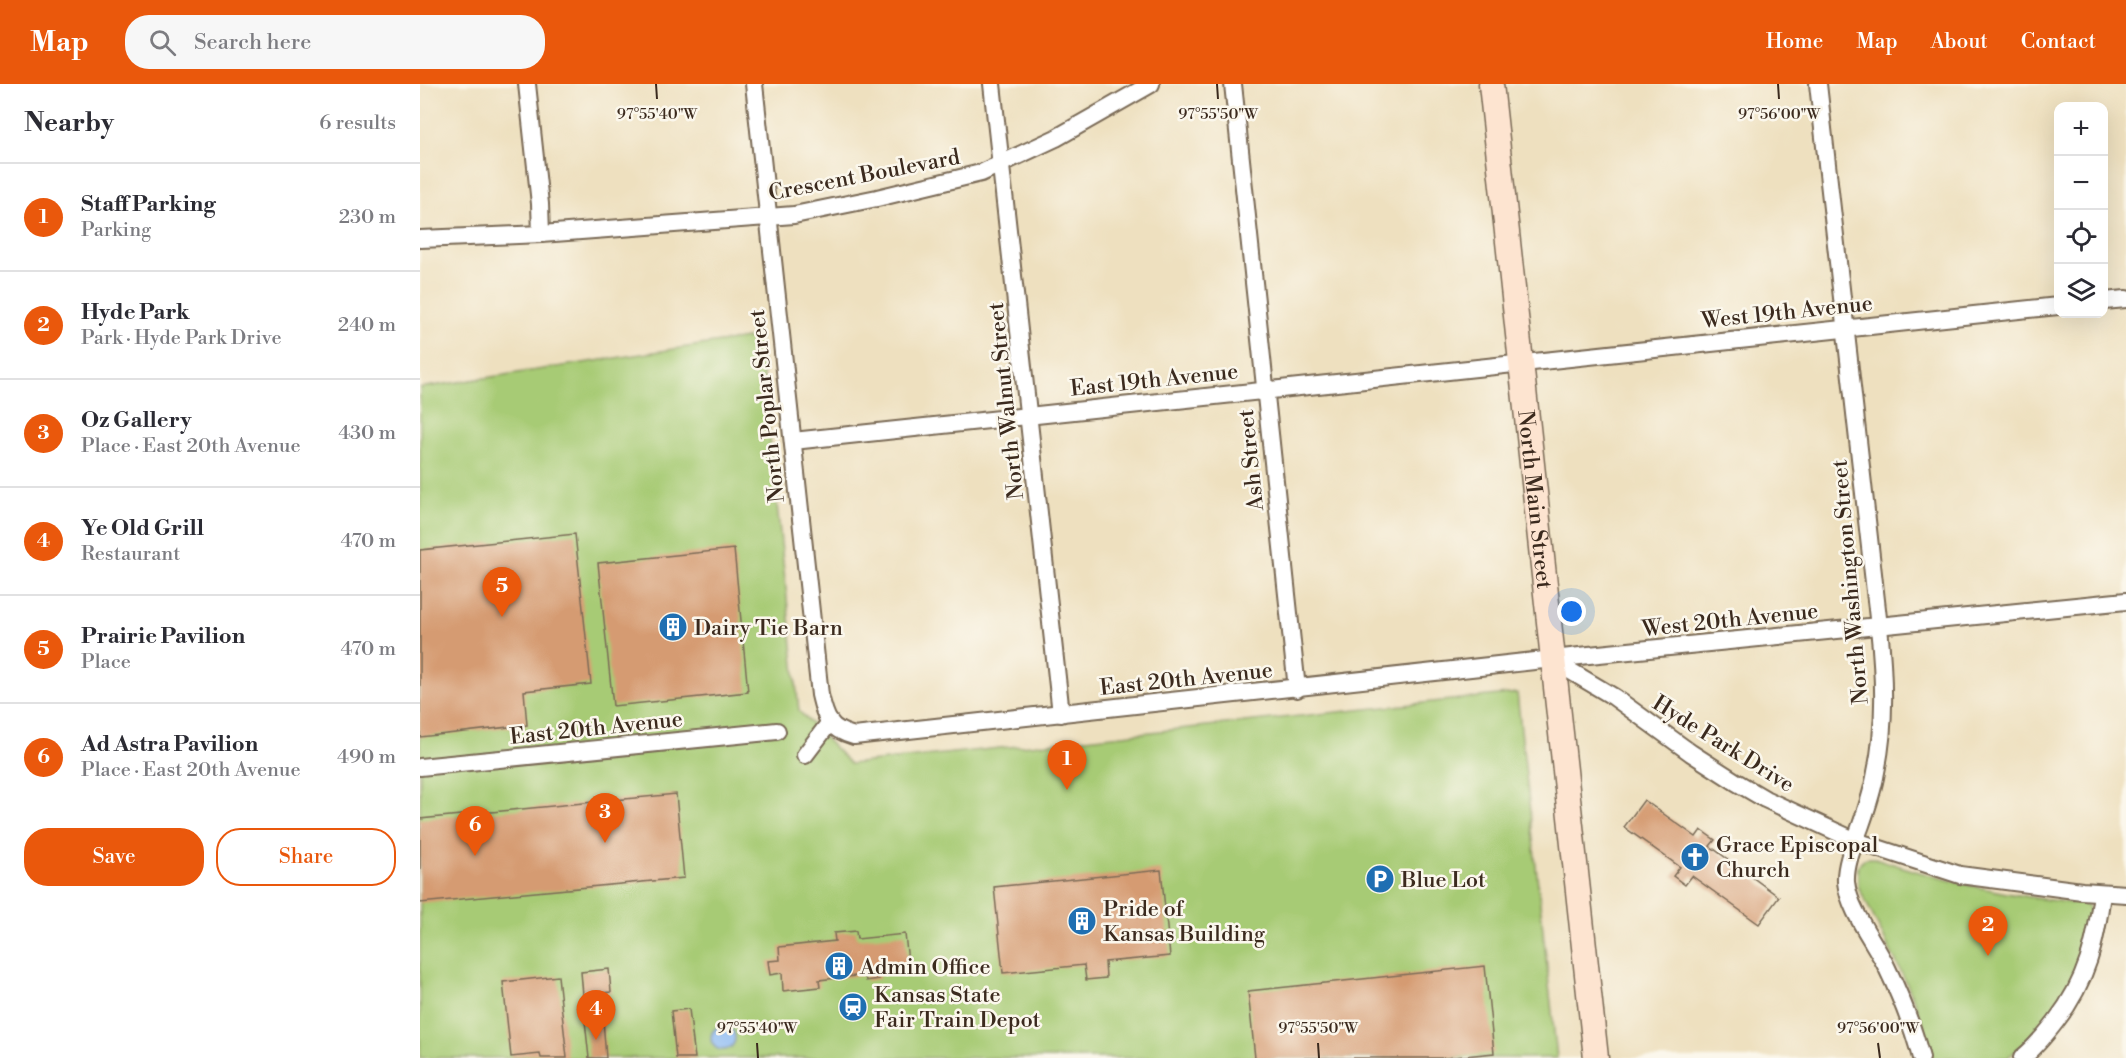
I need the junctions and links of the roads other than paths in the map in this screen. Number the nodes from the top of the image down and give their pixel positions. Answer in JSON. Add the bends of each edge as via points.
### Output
{"nodes":[{"id":1,"x":527,"y":84,"type":"edge"},
{"id":2,"x":754,"y":84,"type":"edge"},
{"id":3,"x":992,"y":84,"type":"edge"},
{"id":4,"x":1151,"y":84,"type":"edge"},
{"id":5,"x":1233,"y":84,"type":"edge"},
{"id":6,"x":1491,"y":84,"type":"edge"},
{"id":7,"x":1818,"y":84,"type":"edge"},
{"id":8,"x":1001,"y":164,"type":"junction"},
{"id":9,"x":768,"y":216,"type":"junction"},
{"id":10,"x":541,"y":234,"type":"junction"},
{"id":11,"x":420,"y":239,"type":"edge"},
{"id":12,"x":2126,"y":299,"type":"edge"},
{"id":13,"x":2108,"y":301,"type":"edge"},
{"id":14,"x":2054,"y":306,"type":"edge"},
{"id":15,"x":1846,"y":327,"type":"junction"},
{"id":16,"x":1520,"y":363,"type":"junction"},
{"id":17,"x":1265,"y":390,"type":"junction"},
{"id":18,"x":1029,"y":416,"type":"junction"},
{"id":19,"x":793,"y":441,"type":"junction"},
{"id":20,"x":2126,"y":601,"type":"edge"},
{"id":21,"x":1879,"y":627,"type":"junction"},
{"id":22,"x":1552,"y":660,"type":"junction"},
{"id":23,"x":1297,"y":689,"type":"junction"},
{"id":24,"x":1061,"y":714,"type":"junction"},
{"id":25,"x":830,"y":722,"type":"junction"},
{"id":26,"x":777,"y":732,"type":"dead end"},
{"id":27,"x":805,"y":755,"type":"dead end"},
{"id":28,"x":420,"y":767,"type":"edge"},
{"id":29,"x":1856,"y":841,"type":"junction"},
{"id":30,"x":2102,"y":893,"type":"junction"},
{"id":31,"x":2126,"y":894,"type":"edge"},
{"id":32,"x":1596,"y":1058,"type":"edge"},
{"id":33,"x":1921,"y":1058,"type":"edge"},
{"id":34,"x":2022,"y":1058,"type":"edge"}],
"edges":[{"from":1,"to":10,"type":"street"},
{"from":2,"to":9,"type":"street","name":"North Poplar Street"},
{"from":3,"to":8,"type":"street","name":"North Walnut Street"},
{"from":4,"to":8,"type":"street","name":"Crescent Boulevard"},
{"from":5,"to":17,"type":"street","name":"Ash Street"},
{"from":6,"to":16,"type":"main road","name":"North Main Street"},
{"from":7,"to":15,"type":"street","name":"North Washington Street"},
{"from":8,"to":9,"type":"street","name":"Crescent Boulevard","via":[[981,173],[877,198],[794,215]]},
{"from":8,"to":18,"type":"street","name":"North Walnut Street"},
{"from":9,"to":10,"type":"street","name":"Crescent Boulevard"},
{"from":9,"to":19,"type":"street","name":"North Poplar Street"},
{"from":10,"to":11,"type":"street","name":"Crescent Boulevard"},
{"from":12,"to":13,"type":"street"},
{"from":14,"to":15,"type":"street","name":"West 19th Avenue"},
{"from":15,"to":16,"type":"street","name":"West 19th Avenue"},
{"from":15,"to":21,"type":"street","name":"North Washington Street"},
{"from":16,"to":17,"type":"street","name":"East 19th Avenue"},
{"from":16,"to":22,"type":"main road","name":"North Main Street"},
{"from":17,"to":18,"type":"street","name":"East 19th Avenue"},
{"from":17,"to":23,"type":"street","name":"Ash Street"},
{"from":18,"to":19,"type":"street","name":"East 19th Avenue"},
{"from":18,"to":24,"type":"street","name":"North Walnut Street"},
{"from":19,"to":25,"type":"street","name":"North Poplar Street","via":[[820,696]]},
{"from":20,"to":21,"type":"street","name":"West 20th Avenue"},
{"from":21,"to":22,"type":"street","name":"West 20th Avenue"},
{"from":21,"to":29,"type":"street","name":"North Washington Street","via":[[1884,700],[1881,746]]},
{"from":22,"to":23,"type":"street","name":"East 20th Avenue"},
{"from":22,"to":29,"type":"street","name":"Hyde Park Drive","via":[[1614,697],[1736,782]]},
{"from":22,"to":32,"type":"main road","name":"North Main Street"},
{"from":23,"to":24,"type":"street","name":"East 20th Avenue"},
{"from":24,"to":25,"type":"street","name":"East 20th Avenue","via":[[854,736],[838,731]]},
{"from":25,"to":27,"type":"street"},
{"from":26,"to":28,"type":"street","name":"East 20th Avenue"},
{"from":29,"to":30,"type":"street","name":"Hyde Park Drive","via":[[1960,875]]},
{"from":29,"to":33,"type":"street","name":"North Washington Street","via":[[1846,874],[1849,895],[1887,968]]},
{"from":30,"to":31,"type":"street","name":"Hyde Park Drive"},
{"from":30,"to":34,"type":"street","via":[[2091,957],[2076,993],[2048,1032]]}]}
